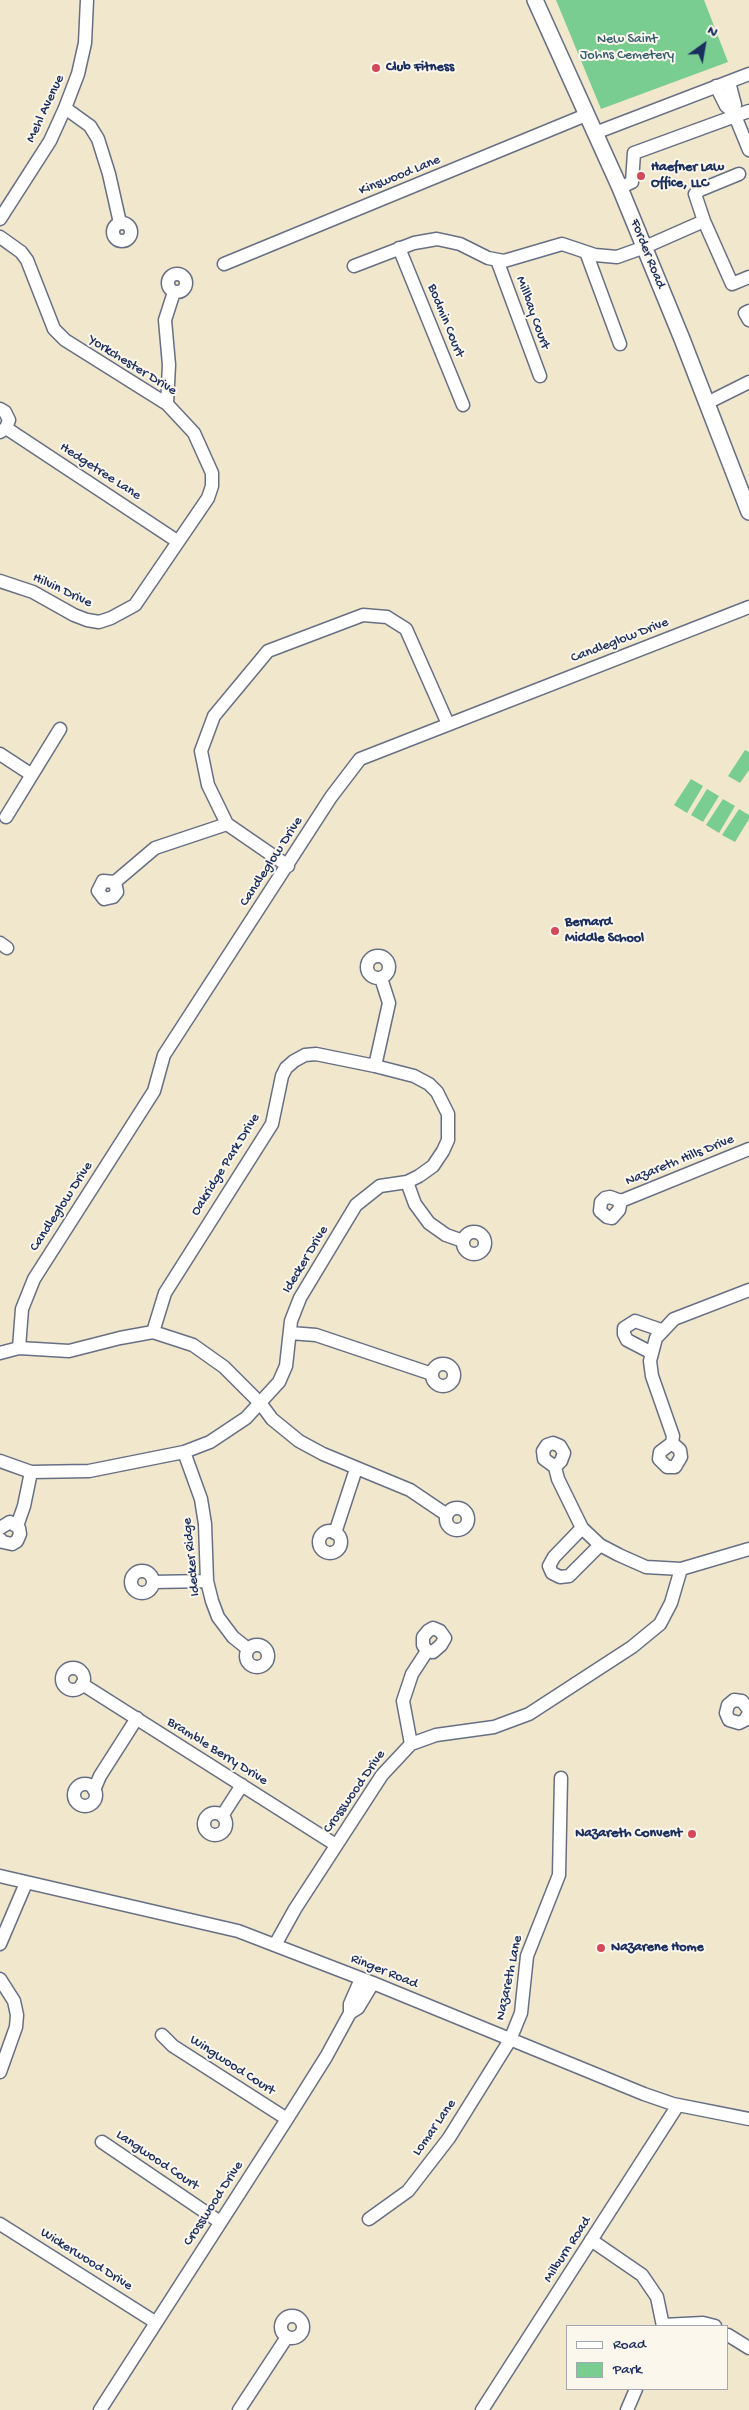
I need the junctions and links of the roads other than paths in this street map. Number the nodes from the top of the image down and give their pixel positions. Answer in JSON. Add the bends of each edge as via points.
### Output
{"nodes":[{"id":1,"x":87,"y":0,"type":"edge"},
{"id":2,"x":535,"y":0,"type":"edge"},
{"id":3,"x":749,"y":74,"type":"edge"},
{"id":4,"x":729,"y":82,"type":"junction"},
{"id":5,"x":716,"y":86,"type":"junction"},
{"id":6,"x":65,"y":108,"type":"junction"},
{"id":7,"x":749,"y":111,"type":"edge"},
{"id":8,"x":734,"y":114,"type":"junction"},
{"id":9,"x":586,"y":115,"type":"junction"},
{"id":10,"x":595,"y":134,"type":"junction"},
{"id":11,"x":749,"y":150,"type":"edge"},
{"id":12,"x":739,"y":174,"type":"dead end"},
{"id":13,"x":620,"y":188,"type":"junction"},
{"id":14,"x":0,"y":219,"type":"edge"},
{"id":15,"x":704,"y":221,"type":"junction"},
{"id":16,"x":120,"y":223,"type":"dead end"},
{"id":17,"x":0,"y":238,"type":"edge"},
{"id":18,"x":645,"y":247,"type":"junction"},
{"id":19,"x":399,"y":248,"type":"junction"},
{"id":20,"x":586,"y":252,"type":"junction"},
{"id":21,"x":497,"y":260,"type":"junction"},
{"id":22,"x":224,"y":264,"type":"dead end"},
{"id":23,"x":354,"y":266,"type":"dead end"},
{"id":24,"x":749,"y":277,"type":"edge"},
{"id":25,"x":174,"y":292,"type":"dead end"},
{"id":26,"x":620,"y":344,"type":"dead end"},
{"id":27,"x":540,"y":376,"type":"dead end"},
{"id":28,"x":749,"y":382,"type":"edge"},
{"id":29,"x":707,"y":403,"type":"junction"},
{"id":30,"x":167,"y":404,"type":"junction"},
{"id":31,"x":463,"y":405,"type":"dead end"},
{"id":32,"x":0,"y":409,"type":"edge"},
{"id":33,"x":3,"y":430,"type":"edge"},
{"id":34,"x":746,"y":494,"type":"edge"},
{"id":35,"x":749,"y":512,"type":"edge"},
{"id":36,"x":177,"y":541,"type":"junction"},
{"id":37,"x":0,"y":581,"type":"edge"},
{"id":38,"x":749,"y":607,"type":"edge"},
{"id":39,"x":111,"y":618,"type":"joint"},
{"id":40,"x":448,"y":724,"type":"junction"},
{"id":41,"x":60,"y":729,"type":"dead end"},
{"id":42,"x":0,"y":754,"type":"edge"},
{"id":43,"x":32,"y":775,"type":"junction"},
{"id":44,"x":6,"y":817,"type":"dead end"},
{"id":45,"x":227,"y":824,"type":"junction"},
{"id":46,"x":288,"y":866,"type":"junction"},
{"id":47,"x":115,"y":882,"type":"dead end"},
{"id":48,"x":381,"y":978,"type":"dead end"},
{"id":49,"x":375,"y":1066,"type":"junction"},
{"id":50,"x":749,"y":1150,"type":"edge"},
{"id":51,"x":407,"y":1182,"type":"junction"},
{"id":52,"x":622,"y":1201,"type":"dead end"},
{"id":53,"x":463,"y":1241,"type":"dead end"},
{"id":54,"x":749,"y":1290,"type":"edge"},
{"id":55,"x":661,"y":1330,"type":"junction"},
{"id":56,"x":153,"y":1332,"type":"junction"},
{"id":57,"x":290,"y":1333,"type":"junction"},
{"id":58,"x":19,"y":1348,"type":"junction"},
{"id":59,"x":0,"y":1353,"type":"edge"},
{"id":60,"x":652,"y":1353,"type":"junction"},
{"id":61,"x":432,"y":1374,"type":"dead end"},
{"id":62,"x":261,"y":1404,"type":"junction"},
{"id":63,"x":672,"y":1442,"type":"dead end"},
{"id":64,"x":184,"y":1452,"type":"junction"},
{"id":65,"x":0,"y":1461,"type":"edge"},
{"id":66,"x":555,"y":1467,"type":"dead end"},
{"id":67,"x":356,"y":1468,"type":"junction"},
{"id":68,"x":32,"y":1472,"type":"junction"},
{"id":69,"x":447,"y":1514,"type":"dead end"},
{"id":70,"x":17,"y":1526,"type":"junction"},
{"id":71,"x":0,"y":1528,"type":"edge"},
{"id":72,"x":582,"y":1528,"type":"junction"},
{"id":73,"x":335,"y":1533,"type":"dead end"},
{"id":74,"x":0,"y":1539,"type":"edge"},
{"id":75,"x":600,"y":1545,"type":"junction"},
{"id":76,"x":749,"y":1549,"type":"edge"},
{"id":77,"x":680,"y":1569,"type":"junction"},
{"id":78,"x":207,"y":1581,"type":"junction"},
{"id":79,"x":153,"y":1582,"type":"dead end"},
{"id":80,"x":248,"y":1649,"type":"dead end"},
{"id":81,"x":427,"y":1651,"type":"dead end"},
{"id":82,"x":82,"y":1684,"type":"dead end"},
{"id":83,"x":137,"y":1718,"type":"junction"},
{"id":84,"x":411,"y":1744,"type":"junction"},
{"id":85,"x":561,"y":1778,"type":"dead end"},
{"id":86,"x":242,"y":1785,"type":"junction"},
{"id":87,"x":94,"y":1790,"type":"dead end"},
{"id":88,"x":222,"y":1816,"type":"dead end"},
{"id":89,"x":336,"y":1845,"type":"junction"},
{"id":90,"x":0,"y":1876,"type":"edge"},
{"id":91,"x":26,"y":1883,"type":"junction"},
{"id":92,"x":0,"y":1944,"type":"edge"},
{"id":93,"x":275,"y":1945,"type":"junction"},
{"id":94,"x":0,"y":1979,"type":"edge"},
{"id":95,"x":367,"y":1981,"type":"junction"},
{"id":96,"x":162,"y":2035,"type":"dead end"},
{"id":97,"x":510,"y":2040,"type":"junction"},
{"id":98,"x":0,"y":2072,"type":"edge"},
{"id":99,"x":678,"y":2105,"type":"junction"},
{"id":100,"x":287,"y":2119,"type":"junction"},
{"id":101,"x":749,"y":2119,"type":"edge"},
{"id":102,"x":102,"y":2142,"type":"dead end"},
{"id":103,"x":369,"y":2220,"type":"dead end"},
{"id":104,"x":220,"y":2222,"type":"junction"},
{"id":105,"x":0,"y":2224,"type":"edge"},
{"id":106,"x":591,"y":2240,"type":"junction"},
{"id":107,"x":155,"y":2322,"type":"junction"},
{"id":108,"x":663,"y":2325,"type":"edge"},
{"id":109,"x":676,"y":2325,"type":"edge"},
{"id":110,"x":711,"y":2325,"type":"edge"},
{"id":111,"x":729,"y":2336,"type":"edge"},
{"id":112,"x":287,"y":2338,"type":"dead end"},
{"id":113,"x":749,"y":2348,"type":"edge"},
{"id":114,"x":636,"y":2390,"type":"edge"},
{"id":115,"x":631,"y":2408,"type":"edge"},
{"id":116,"x":100,"y":2410,"type":"edge"},
{"id":117,"x":239,"y":2410,"type":"edge"},
{"id":118,"x":482,"y":2410,"type":"edge"}],
"edges":[{"from":1,"to":6,"type":"street","name":"Mehl Avenue","via":[[85,43]]},
{"from":2,"to":9,"type":"main road","name":"Forder Road"},
{"from":3,"to":4,"type":"street"},
{"from":4,"to":5,"type":"street"},
{"from":4,"to":8,"type":"street"},
{"from":5,"to":8,"type":"street"},
{"from":5,"to":10,"type":"street"},
{"from":6,"to":14,"type":"street","name":"Mehl Avenue","via":[[50,141]]},
{"from":6,"to":16,"type":"street","via":[[90,126],[98,140]]},
{"from":7,"to":8,"type":"street"},
{"from":8,"to":11,"type":"street"},
{"from":8,"to":13,"type":"street","via":[[634,153],[632,182]]},
{"from":9,"to":10,"type":"main road","name":"Forder Road"},
{"from":9,"to":22,"type":"street","name":"Kinswood Lane"},
{"from":10,"to":13,"type":"main road","name":"Forder Road"},
{"from":12,"to":15,"type":"street","via":[[695,194]]},
{"from":13,"to":18,"type":"main road","name":"Forder Road"},
{"from":15,"to":18,"type":"street"},
{"from":15,"to":24,"type":"street","via":[[732,284]]},
{"from":17,"to":30,"type":"street","name":"Yorkchester Drive","via":[[27,260],[54,329],[65,340]]},
{"from":18,"to":20,"type":"street","via":[[606,257]]},
{"from":18,"to":29,"type":"main road","name":"Forder Road"},
{"from":19,"to":21,"type":"street","via":[[437,239],[460,244]]},
{"from":19,"to":23,"type":"street"},
{"from":19,"to":31,"type":"street","name":"Bodmin Court"},
{"from":20,"to":21,"type":"street","via":[[562,244],[504,261]]},
{"from":20,"to":26,"type":"street"},
{"from":21,"to":27,"type":"street","name":"Millbay Court"},
{"from":25,"to":30,"type":"street","via":[[165,320],[169,366]]},
{"from":28,"to":29,"type":"street"},
{"from":29,"to":34,"type":"main road","name":"Forder Road"},
{"from":30,"to":36,"type":"street","name":"Yorkchester Drive","via":[[194,433],[212,473],[208,498]]},
{"from":32,"to":33,"type":"street","name":"Hedgetree Lane","via":[[9,420]]},
{"from":33,"to":36,"type":"street","name":"Hedgetree Lane"},
{"from":34,"to":35,"type":"main road","name":"Forder Road"},
{"from":36,"to":39,"type":"street","name":"Yorkchester Drive","via":[[136,605]]},
{"from":37,"to":39,"type":"street","name":"Hilvin Drive","via":[[33,592],[87,620],[99,622]]},
{"from":38,"to":40,"type":"street","name":"Candleglow Drive"},
{"from":40,"to":45,"type":"street","via":[[406,629],[386,617],[363,615],[268,651],[214,716],[201,751],[208,785]]},
{"from":40,"to":46,"type":"street","name":"Candleglow Drive","via":[[360,759],[331,797]]},
{"from":41,"to":43,"type":"street"},
{"from":42,"to":43,"type":"street"},
{"from":43,"to":44,"type":"street"},
{"from":45,"to":46,"type":"street"},
{"from":45,"to":47,"type":"street","via":[[155,848]]},
{"from":46,"to":58,"type":"street","name":"Candleglow Drive","via":[[164,1055],[154,1091],[34,1279],[22,1310]]},
{"from":48,"to":49,"type":"street","via":[[389,1002]]},
{"from":49,"to":51,"type":"street","name":"Idecker Drive","via":[[414,1076],[429,1084],[444,1102],[448,1114],[448,1140],[443,1151],[433,1166]]},
{"from":49,"to":56,"type":"street","name":"Oakridge Park Drive","via":[[316,1054],[305,1055],[286,1068],[272,1124],[165,1293]]},
{"from":50,"to":52,"type":"street","name":"Nazareth Hills Drive"},
{"from":51,"to":53,"type":"street","via":[[415,1204],[429,1223],[446,1235]]},
{"from":51,"to":57,"type":"street","name":"Idecker Drive","via":[[380,1186],[356,1205],[300,1298]]},
{"from":54,"to":55,"type":"street","via":[[674,1319]]},
{"from":55,"to":60,"type":"street"},
{"from":55,"to":60,"type":"street","via":[[635,1321],[624,1328],[627,1340]]},
{"from":56,"to":58,"type":"street","via":[[69,1352]]},
{"from":56,"to":62,"type":"street","via":[[193,1345],[210,1355]]},
{"from":57,"to":61,"type":"street","via":[[316,1335]]},
{"from":57,"to":62,"type":"street","name":"Idecker Drive","via":[[286,1366],[279,1382]]},
{"from":58,"to":59,"type":"street"},
{"from":60,"to":63,"type":"street","via":[[652,1376],[673,1436]]},
{"from":62,"to":64,"type":"street","name":"Idecker Drive","via":[[210,1442]]},
{"from":62,"to":67,"type":"street","via":[[272,1419],[299,1441]]},
{"from":64,"to":68,"type":"street","name":"Idecker Drive","via":[[89,1470]]},
{"from":64,"to":78,"type":"street","name":"Idecker Ridge","via":[[204,1516]]},
{"from":65,"to":68,"type":"street","name":"Idecker Drive"},
{"from":66,"to":72,"type":"street"},
{"from":67,"to":69,"type":"street","via":[[410,1490]]},
{"from":67,"to":73,"type":"street"},
{"from":68,"to":70,"type":"street"},
{"from":70,"to":71,"type":"street","via":[[10,1522]]},
{"from":70,"to":74,"type":"street","via":[[20,1534],[17,1541],[8,1544]]},
{"from":72,"to":75,"type":"street"},
{"from":72,"to":75,"type":"street","via":[[554,1557],[549,1566],[552,1573],[560,1577],[569,1576]]},
{"from":75,"to":77,"type":"street","via":[[646,1566]]},
{"from":76,"to":77,"type":"street"},
{"from":77,"to":84,"type":"street","name":"Crosswood Drive","via":[[671,1603],[660,1624],[529,1714],[494,1727],[436,1735]]},
{"from":78,"to":79,"type":"street"},
{"from":78,"to":80,"type":"street","name":"Idecker Ridge","via":[[218,1618]]},
{"from":81,"to":84,"type":"street","via":[[412,1674],[404,1701]]},
{"from":82,"to":83,"type":"street","name":"Bramble Berry Drive"},
{"from":83,"to":86,"type":"street","name":"Bramble Berry Drive"},
{"from":83,"to":87,"type":"street"},
{"from":84,"to":89,"type":"street","name":"Crosswood Drive","via":[[388,1767]]},
{"from":85,"to":97,"type":"street","name":"Nazareth Lane","via":[[559,1875],[527,1956],[521,2013]]},
{"from":86,"to":88,"type":"street"},
{"from":86,"to":89,"type":"street","name":"Bramble Berry Drive"},
{"from":89,"to":93,"type":"street","name":"Crosswood Drive"},
{"from":90,"to":91,"type":"street","name":"Ringer Road"},
{"from":91,"to":92,"type":"street"},
{"from":91,"to":93,"type":"street","name":"Ringer Road","via":[[225,1928]]},
{"from":93,"to":95,"type":"street","name":"Ringer Road"},
{"from":94,"to":98,"type":"street","via":[[14,2001],[17,2015]]},
{"from":95,"to":97,"type":"street","name":"Ringer Road"},
{"from":95,"to":100,"type":"street","name":"Crosswood Drive","via":[[358,2008],[350,2013]]},
{"from":96,"to":100,"type":"street","name":"Wingwood Court","via":[[173,2046]]},
{"from":97,"to":99,"type":"street","name":"Ringer Road"},
{"from":97,"to":103,"type":"street","name":"Lomar Lane","via":[[449,2138],[408,2191]]},
{"from":99,"to":101,"type":"street","name":"Ringer Road"},
{"from":99,"to":106,"type":"street","name":"Milburn Road"},
{"from":100,"to":104,"type":"street","name":"Crosswood Drive"},
{"from":102,"to":104,"type":"street","name":"Langwood Court"},
{"from":104,"to":107,"type":"street","name":"Crosswood Drive"},
{"from":105,"to":107,"type":"street","name":"Wickerwood Drive"},
{"from":106,"to":108,"type":"street","via":[[642,2275],[657,2298]]},
{"from":106,"to":118,"type":"street","name":"Milburn Road"},
{"from":107,"to":116,"type":"street","name":"Crosswood Drive"},
{"from":109,"to":110,"type":"street"},
{"from":111,"to":113,"type":"street"},
{"from":112,"to":117,"type":"street"},
{"from":114,"to":115,"type":"street"}]}
